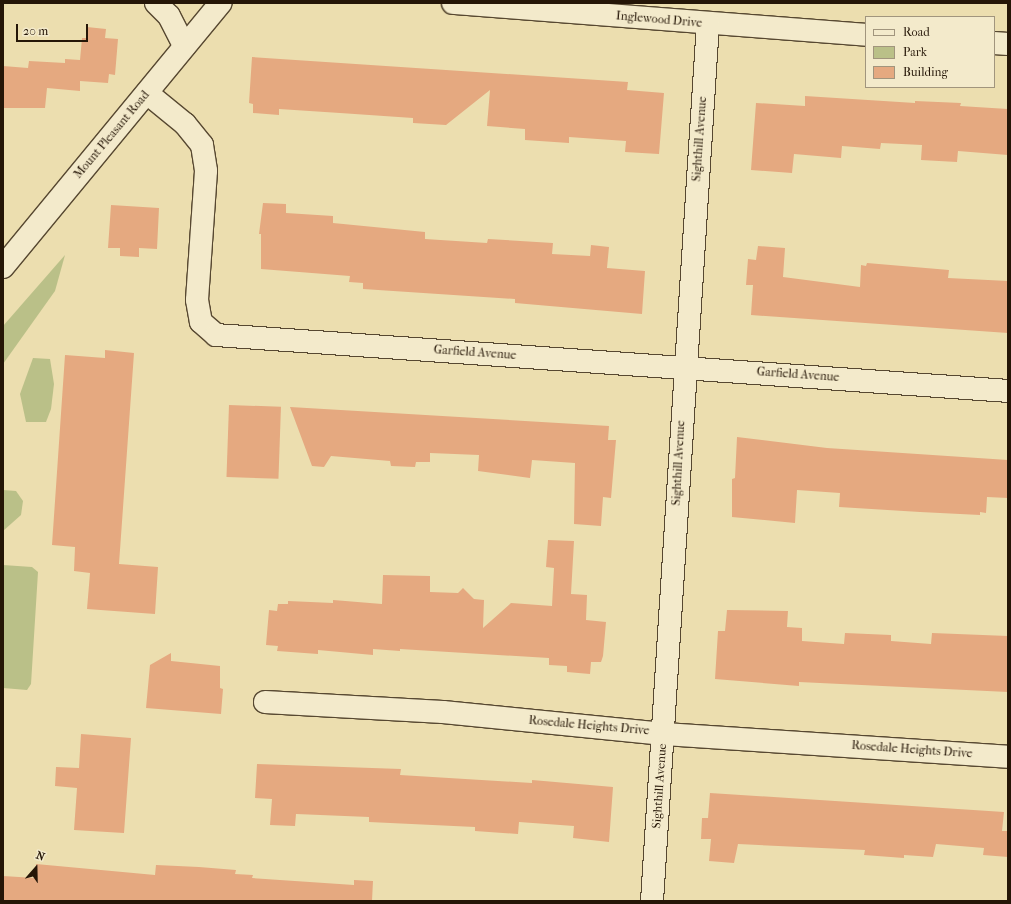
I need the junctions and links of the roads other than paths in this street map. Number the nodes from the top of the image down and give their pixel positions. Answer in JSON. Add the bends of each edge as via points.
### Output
{"nodes":[{"id":1,"x":156,"y":3,"type":"edge"},
{"id":2,"x":221,"y":3,"type":"edge"},
{"id":3,"x":453,"y":3,"type":"edge"},
{"id":4,"x":708,"y":24,"type":"junction"},
{"id":5,"x":865,"y":35,"type":"edge"},
{"id":6,"x":995,"y":43,"type":"edge"},
{"id":7,"x":1008,"y":44,"type":"edge"},
{"id":8,"x":184,"y":46,"type":"junction"},
{"id":9,"x":147,"y":93,"type":"junction"},
{"id":10,"x":3,"y":267,"type":"edge"},
{"id":11,"x":685,"y":367,"type":"junction"},
{"id":12,"x":1008,"y":391,"type":"edge"},
{"id":13,"x":265,"y":702,"type":"dead end"},
{"id":14,"x":664,"y":734,"type":"junction"},
{"id":15,"x":1008,"y":757,"type":"edge"},
{"id":16,"x":652,"y":901,"type":"edge"}],
"edges":[{"from":1,"to":8,"type":"street","via":[[170,16]]},
{"from":2,"to":8,"type":"street","name":"Mount Pleasant Road"},
{"from":3,"to":4,"type":"street","name":"Inglewood Drive"},
{"from":4,"to":5,"type":"street","name":"Inglewood Drive"},
{"from":4,"to":11,"type":"street","name":"Sighthill Avenue"},
{"from":6,"to":7,"type":"street"},
{"from":8,"to":9,"type":"street","name":"Mount Pleasant Road"},
{"from":9,"to":10,"type":"street","name":"Mount Pleasant Road"},
{"from":9,"to":11,"type":"street","name":"Garfield Avenue","via":[[185,124],[202,145],[206,171],[197,300],[201,322],[216,335]]},
{"from":11,"to":12,"type":"street","name":"Garfield Avenue"},
{"from":11,"to":14,"type":"street","name":"Sighthill Avenue"},
{"from":13,"to":14,"type":"street","name":"Rosedale Heights Drive","via":[[442,712]]},
{"from":14,"to":15,"type":"street","name":"Rosedale Heights Drive"},
{"from":14,"to":16,"type":"street","name":"Sighthill Avenue"}]}
